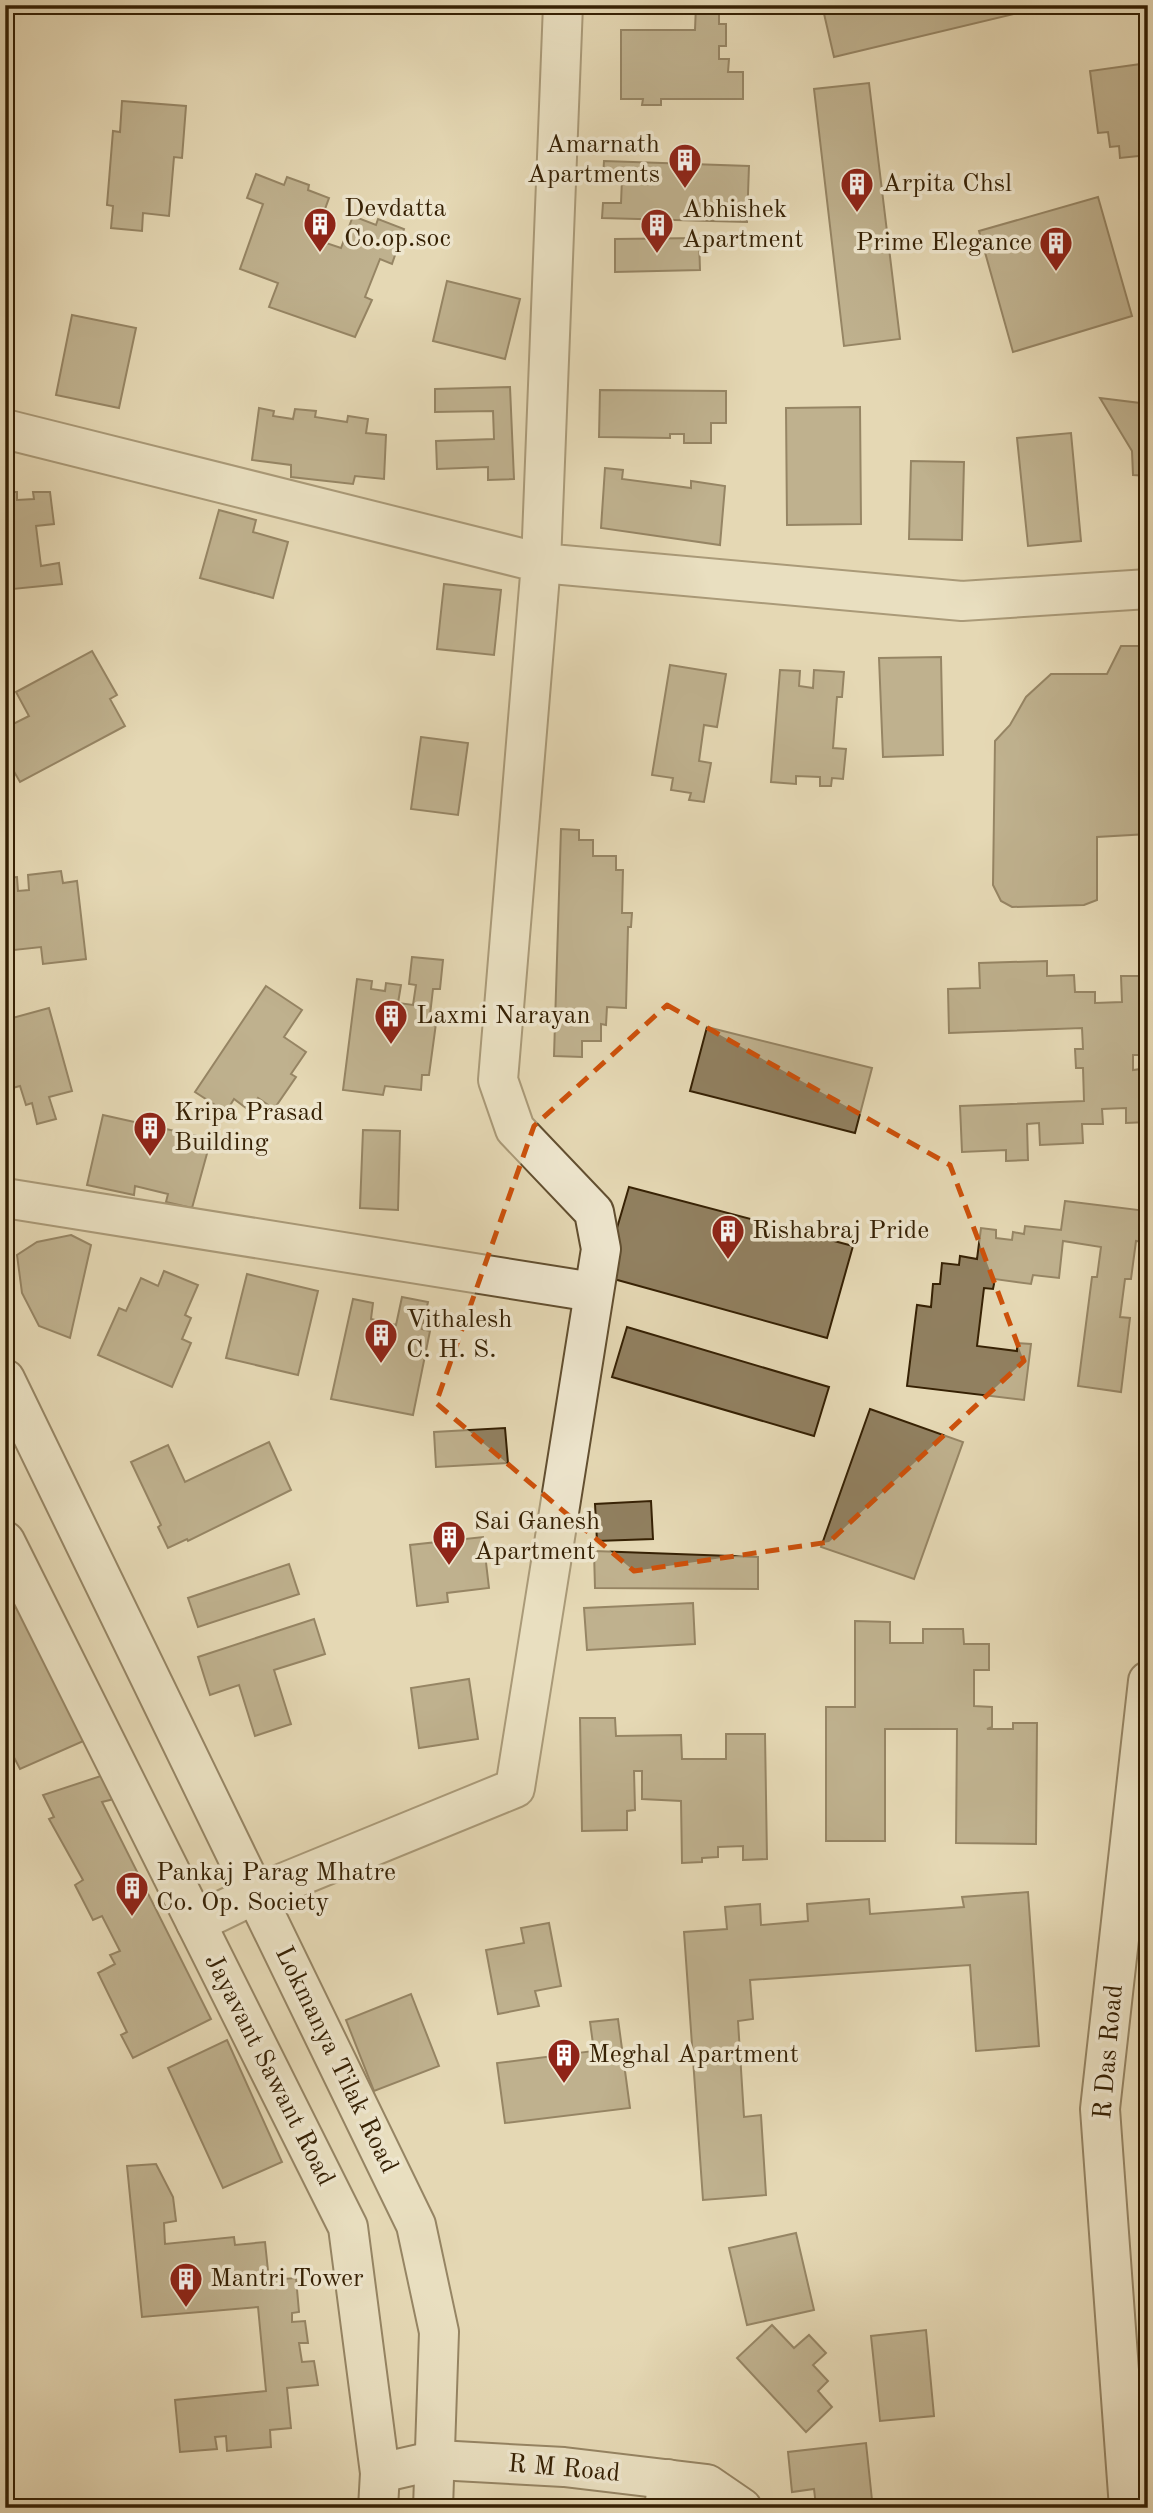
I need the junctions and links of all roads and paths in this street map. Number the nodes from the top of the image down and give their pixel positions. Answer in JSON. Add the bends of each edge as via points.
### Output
{"nodes":[{"id":1,"x":563,"y":5,"type":"edge"},
{"id":2,"x":5,"y":429,"type":"edge"},
{"id":3,"x":541,"y":563,"type":"junction"},
{"id":4,"x":1148,"y":589,"type":"edge"},
{"id":5,"x":5,"y":1198,"type":"edge"},
{"id":6,"x":593,"y":1292,"type":"junction"},
{"id":7,"x":5,"y":1379,"type":"edge"},
{"id":8,"x":5,"y":1541,"type":"edge"},
{"id":9,"x":1148,"y":1681,"type":"edge"},
{"id":10,"x":256,"y":1894,"type":"junction"},
{"id":11,"x":196,"y":1923,"type":"junction"},
{"id":12,"x":437,"y":2460,"type":"junction"},
{"id":13,"x":379,"y":2490,"type":"edge"},
{"id":14,"x":666,"y":2493,"type":"edge"},
{"id":15,"x":1148,"y":2503,"type":"edge"},
{"id":16,"x":433,"y":2508,"type":"edge"},
{"id":17,"x":742,"y":2508,"type":"edge"},
{"id":18,"x":1129,"y":2508,"type":"edge"},
{"id":19,"x":1138,"y":2508,"type":"edge"}],
"edges":[{"from":1,"to":3,"type":"street"},
{"from":2,"to":3,"type":"street"},
{"from":3,"to":4,"type":"street","via":[[962,601]]},
{"from":3,"to":6,"type":"street","via":[[498,1080],[515,1129],[594,1212],[601,1249]]},
{"from":5,"to":6,"type":"street"},
{"from":6,"to":10,"type":"street","via":[[515,1788]]},
{"from":7,"to":10,"type":"street","name":"Lokmanya Tilak Road"},
{"from":8,"to":11,"type":"street","name":"Jayavant Sawant Road"},
{"from":9,"to":18,"type":"street","name":"R Das Road","via":[[1100,2109]]},
{"from":10,"to":11,"type":"street"},
{"from":10,"to":12,"type":"street","name":"Lokmanya Tilak Road","via":[[416,2224],[439,2332]]},
{"from":11,"to":13,"type":"street","name":"Jayavant Sawant Road","via":[[348,2227]]},
{"from":12,"to":13,"type":"street","name":"R M Road"},
{"from":12,"to":14,"type":"street","name":"R M Road","via":[[564,2467]]},
{"from":12,"to":16,"type":"street","name":"Lokmanya Tilak Road"},
{"from":14,"to":17,"type":"street","name":"R M Road","via":[[707,2484]]},
{"from":15,"to":19,"type":"street"}]}
